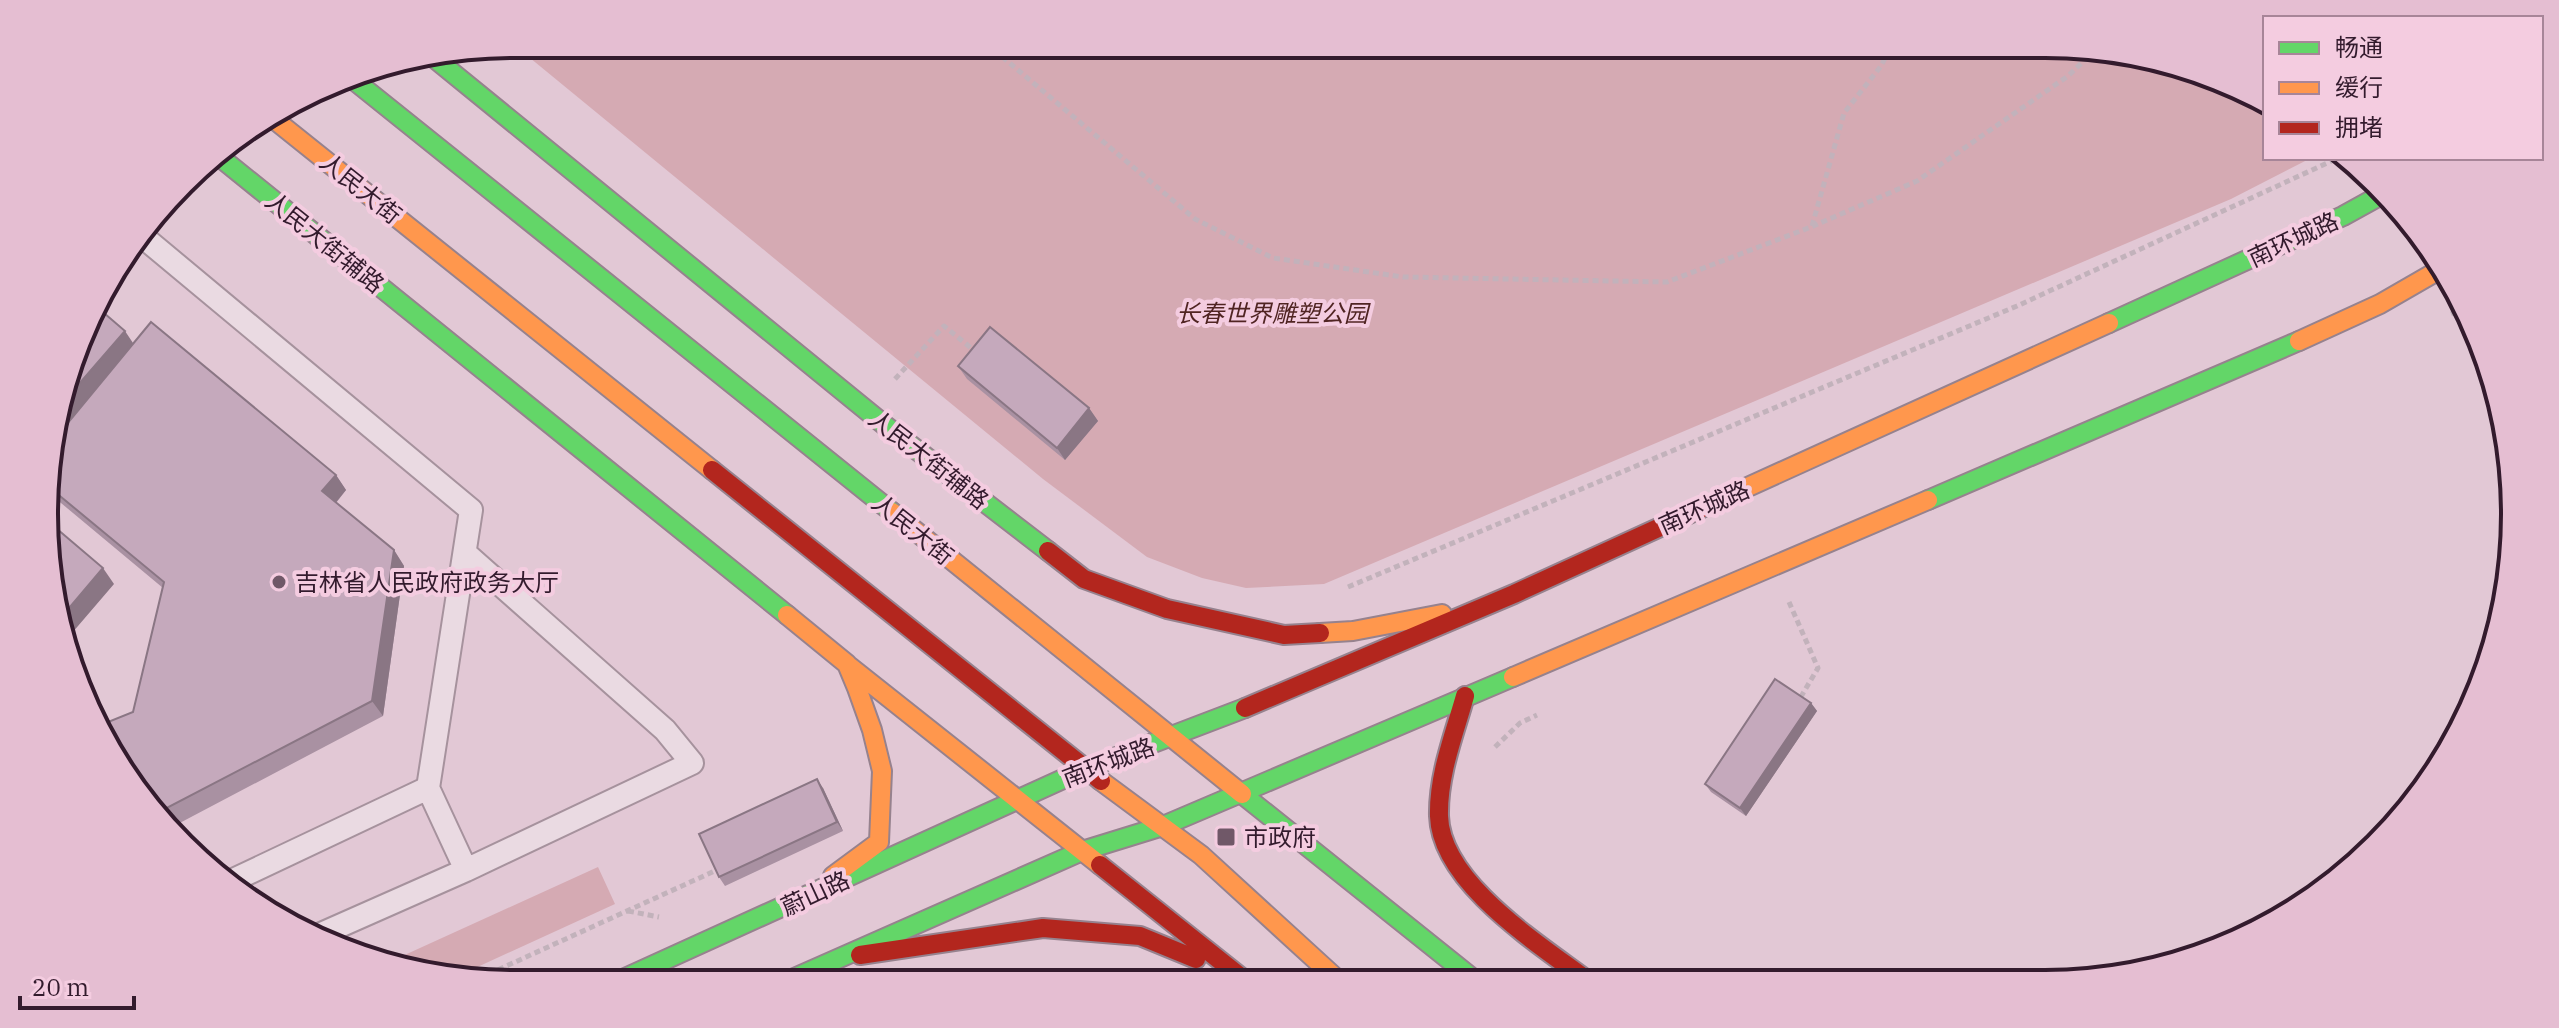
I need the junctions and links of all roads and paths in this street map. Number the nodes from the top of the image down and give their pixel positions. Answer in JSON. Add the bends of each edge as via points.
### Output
{"nodes":[{"id":1,"x":1004,"y":58,"type":"edge"},
{"id":2,"x":1885,"y":58,"type":"edge"},
{"id":3,"x":2085,"y":60,"type":"edge"},
{"id":4,"x":442,"y":64,"type":"edge"},
{"id":5,"x":360,"y":85,"type":"edge"},
{"id":6,"x":279,"y":123,"type":"edge"},
{"id":7,"x":2333,"y":160,"type":"edge"},
{"id":8,"x":225,"y":161,"type":"edge"},
{"id":9,"x":2374,"y":199,"type":"edge"},
{"id":10,"x":1811,"y":227,"type":"junction"},
{"id":11,"x":148,"y":241,"type":"edge"},
{"id":12,"x":2432,"y":274,"type":"edge"},
{"id":13,"x":2454,"y":313,"type":"edge"},
{"id":14,"x":2438,"y":320,"type":"dead end"},
{"id":15,"x":981,"y":355,"type":"edge"},
{"id":16,"x":883,"y":369,"type":"dead end"},
{"id":17,"x":895,"y":379,"type":"junction"},
{"id":18,"x":907,"y":388,"type":"dead end"},
{"id":19,"x":465,"y":553,"type":"junction"},
{"id":20,"x":1340,"y":591,"type":"dead end"},
{"id":21,"x":1514,"y":594,"type":"junction"},
{"id":22,"x":1803,"y":596,"type":"dead end"},
{"id":23,"x":1789,"y":602,"type":"junction"},
{"id":24,"x":1775,"y":608,"type":"dead end"},
{"id":25,"x":847,"y":664,"type":"junction"},
{"id":26,"x":1465,"y":696,"type":"junction"},
{"id":27,"x":1796,"y":704,"type":"edge"},
{"id":28,"x":1548,"y":710,"type":"dead end"},
{"id":29,"x":1173,"y":738,"type":"junction"},
{"id":30,"x":1489,"y":756,"type":"dead end"},
{"id":31,"x":1085,"y":769,"type":"junction"},
{"id":32,"x":428,"y":788,"type":"junction"},
{"id":33,"x":1244,"y":792,"type":"junction"},
{"id":34,"x":1017,"y":800,"type":"junction"},
{"id":35,"x":1163,"y":826,"type":"junction"},
{"id":36,"x":1082,"y":851,"type":"junction"},
{"id":37,"x":724,"y":867,"type":"edge"},
{"id":38,"x":466,"y":870,"type":"junction"},
{"id":39,"x":238,"y":878,"type":"edge"},
{"id":40,"x":798,"y":902,"type":"junction"},
{"id":41,"x":628,"y":911,"type":"junction"},
{"id":42,"x":666,"y":918,"type":"dead end"},
{"id":43,"x":329,"y":931,"type":"edge"},
{"id":44,"x":834,"y":959,"type":"junction"},
{"id":45,"x":499,"y":969,"type":"edge"},
{"id":46,"x":644,"y":970,"type":"edge"},
{"id":47,"x":811,"y":970,"type":"edge"},
{"id":48,"x":1216,"y":970,"type":"edge"},
{"id":49,"x":1232,"y":970,"type":"edge"},
{"id":50,"x":1327,"y":970,"type":"edge"},
{"id":51,"x":1462,"y":970,"type":"edge"},
{"id":52,"x":1575,"y":970,"type":"edge"}],
"edges":[{"from":1,"to":10,"type":"path","via":[[1195,219],[1273,258],[1403,277],[1667,282]]},
{"from":2,"to":10,"type":"path","via":[[1844,113]]},
{"from":3,"to":10,"type":"path","via":[[1917,181]]},
{"from":4,"to":21,"type":"main road","name":"人民大街辅路","via":[[887,427],[1084,579],[1167,609],[1284,635],[1353,631]]},
{"from":5,"to":29,"type":"main road","name":"人民大街"},
{"from":6,"to":31,"type":"main road","name":"人民大街"},
{"from":7,"to":20,"type":"path","via":[[2017,306]]},
{"from":8,"to":25,"type":"main road","name":"人民大街辅路"},
{"from":9,"to":21,"type":"main road","name":"南环城路"},
{"from":11,"to":19,"type":"lane","via":[[471,510]]},
{"from":12,"to":26,"type":"main road","via":[[2296,343]]},
{"from":13,"to":14,"type":"path"},
{"from":15,"to":17,"type":"path","via":[[944,326]]},
{"from":16,"to":17,"type":"path"},
{"from":17,"to":18,"type":"path"},
{"from":19,"to":32,"type":"lane"},
{"from":19,"to":38,"type":"lane","via":[[665,730],[692,763]]},
{"from":21,"to":29,"type":"main road","name":"南环城路"},
{"from":22,"to":23,"type":"path"},
{"from":23,"to":24,"type":"path"},
{"from":23,"to":27,"type":"path","via":[[1818,668]]},
{"from":25,"to":34,"type":"main road"},
{"from":25,"to":40,"type":"main road","name":"人民大街辅路","via":[[875,734],[886,802],[879,842]]},
{"from":26,"to":33,"type":"main road"},
{"from":26,"to":52,"type":"main road","via":[[1441,781],[1441,836],[1470,883]]},
{"from":28,"to":30,"type":"path","via":[[1520,723]]},
{"from":29,"to":31,"type":"main road","name":"南环城路"},
{"from":29,"to":33,"type":"main road","name":"人民大街"},
{"from":31,"to":34,"type":"main road","name":"南环城路"},
{"from":31,"to":35,"type":"main road","name":"人民大街"},
{"from":32,"to":38,"type":"lane"},
{"from":32,"to":39,"type":"lane"},
{"from":33,"to":35,"type":"main road"},
{"from":33,"to":51,"type":"main road","name":"人民大街"},
{"from":34,"to":36,"type":"main road"},
{"from":34,"to":40,"type":"main road","name":"蔚山路"},
{"from":35,"to":36,"type":"main road"},
{"from":35,"to":50,"type":"main road","name":"人民大街"},
{"from":36,"to":44,"type":"main road"},
{"from":36,"to":49,"type":"main road"},
{"from":37,"to":41,"type":"path"},
{"from":38,"to":43,"type":"lane"},
{"from":40,"to":46,"type":"main road","name":"蔚山路"},
{"from":41,"to":42,"type":"path"},
{"from":41,"to":45,"type":"path"},
{"from":44,"to":47,"type":"main road"},
{"from":44,"to":48,"type":"main road","via":[[1043,928],[1140,936]]}]}
